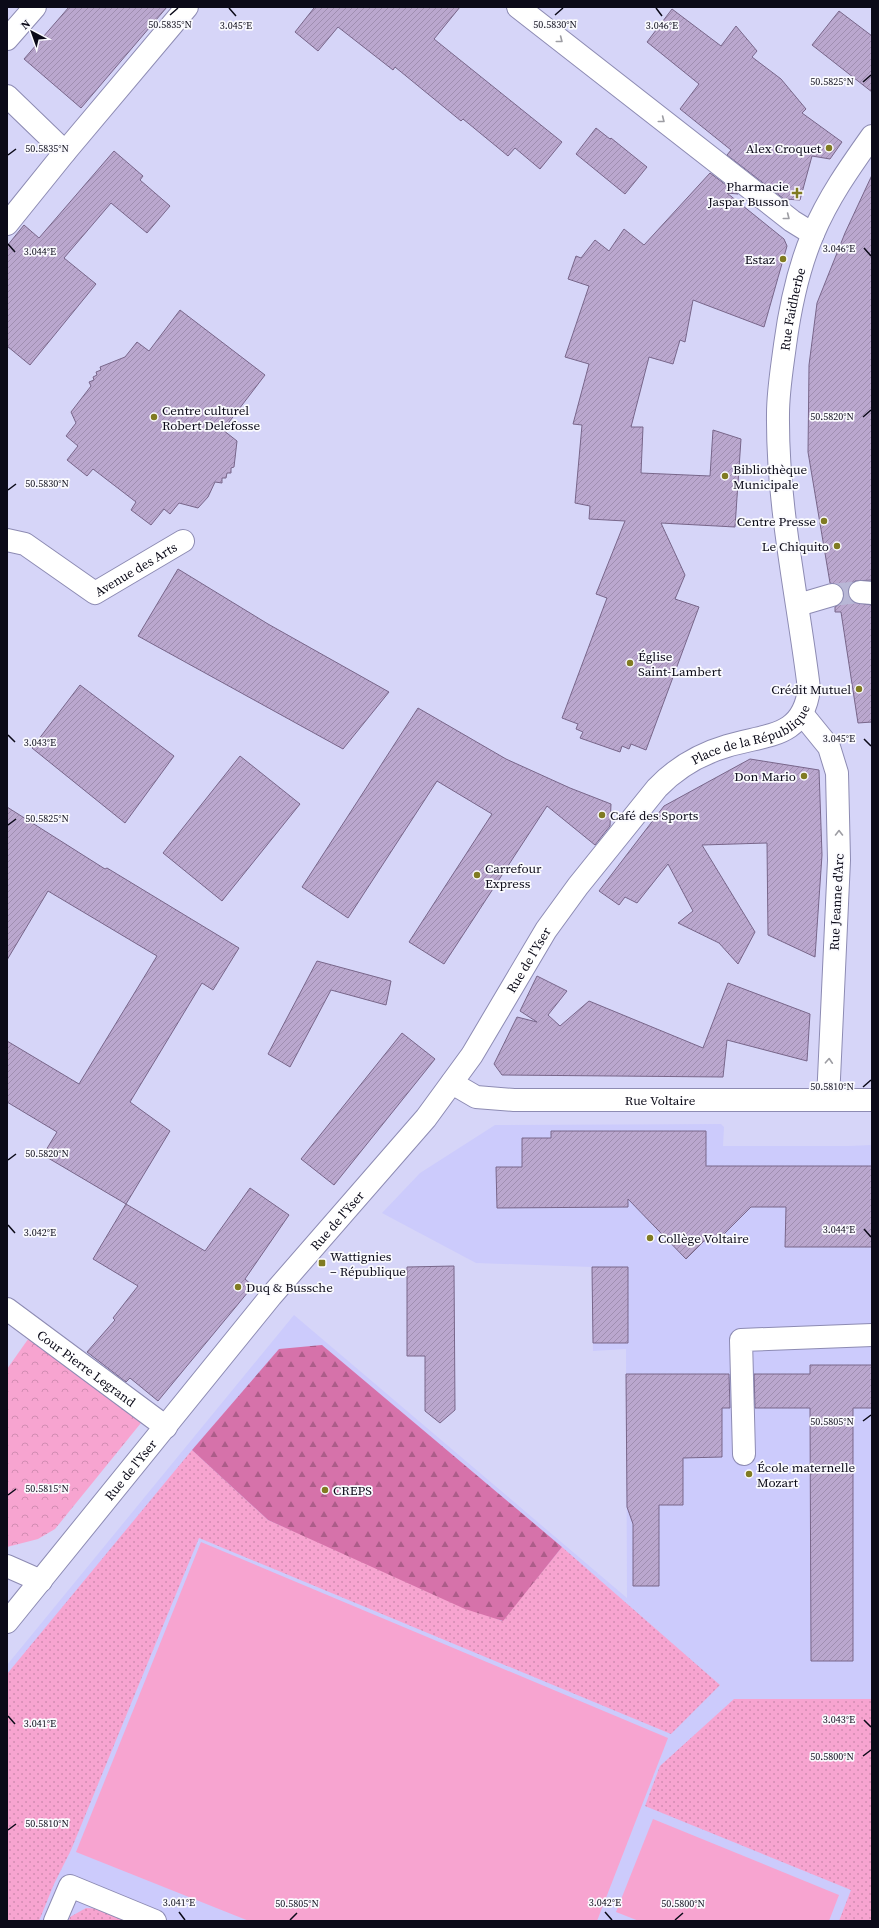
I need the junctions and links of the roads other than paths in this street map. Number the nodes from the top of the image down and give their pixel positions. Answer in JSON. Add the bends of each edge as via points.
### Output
{"nodes":[{"id":1,"x":34,"y":7,"type":"edge"},
{"id":2,"x":187,"y":7,"type":"edge"},
{"id":3,"x":518,"y":7,"type":"edge"},
{"id":4,"x":7,"y":39,"type":"edge"},
{"id":5,"x":7,"y":96,"type":"edge"},
{"id":6,"x":872,"y":136,"type":"edge"},
{"id":7,"x":65,"y":152,"type":"junction"},
{"id":8,"x":7,"y":224,"type":"edge"},
{"id":9,"x":813,"y":234,"type":"junction"},
{"id":10,"x":782,"y":501,"type":"joint"},
{"id":11,"x":7,"y":540,"type":"edge"},
{"id":12,"x":182,"y":541,"type":"dead end"},
{"id":13,"x":832,"y":595,"type":"tunnel mouth"},
{"id":14,"x":798,"y":605,"type":"junction"},
{"id":15,"x":803,"y":715,"type":"junction"},
{"id":16,"x":644,"y":803,"type":"joint"},
{"id":17,"x":452,"y":1084,"type":"junction"},
{"id":18,"x":828,"y":1100,"type":"junction"},
{"id":19,"x":872,"y":1100,"type":"edge"},
{"id":20,"x":7,"y":1309,"type":"edge"},
{"id":21,"x":872,"y":1335,"type":"edge"},
{"id":22,"x":166,"y":1427,"type":"junction"},
{"id":23,"x":744,"y":1454,"type":"dead end"},
{"id":24,"x":7,"y":1566,"type":"edge"},
{"id":25,"x":41,"y":1581,"type":"junction"},
{"id":26,"x":7,"y":1622,"type":"edge"},
{"id":27,"x":55,"y":1921,"type":"edge"},
{"id":28,"x":155,"y":1921,"type":"edge"}],
"edges":[{"from":1,"to":4,"type":"street"},
{"from":2,"to":7,"type":"street"},
{"from":3,"to":9,"type":"street","one_way":true,"via":[[792,221]]},
{"from":5,"to":7,"type":"street"},
{"from":6,"to":9,"type":"street","name":"Rue Faidherbe","via":[[827,204]]},
{"from":7,"to":8,"type":"street"},
{"from":9,"to":10,"type":"street","name":"Rue Faidherbe","via":[[789,316],[781,382],[778,431]]},
{"from":10,"to":14,"type":"street","name":"Place de la République"},
{"from":11,"to":12,"type":"street","name":"Avenue des Arts","via":[[25,544],[95,593]]},
{"from":13,"to":14,"type":"street"},
{"from":14,"to":15,"type":"street","name":"Place de la République","via":[[809,690],[808,703]]},
{"from":15,"to":16,"type":"street","name":"Place de la République","via":[[795,723],[770,736],[727,746],[686,763],[670,775]]},
{"from":18,"to":15,"type":"street","name":"Rue Jeanne d'Arc","one_way":true,"via":[[839,853],[837,773],[829,747]]},
{"from":16,"to":17,"type":"street","name":"Rue de l'Yser","via":[[546,930],[472,1056]]},
{"from":17,"to":18,"type":"street","name":"Rue Voltaire","via":[[476,1097],[514,1100]]},
{"from":17,"to":22,"type":"street","name":"Rue de l'Yser","via":[[426,1118],[271,1296]]},
{"from":18,"to":19,"type":"street","name":"Rue Voltaire"},
{"from":20,"to":22,"type":"street","name":"Cour Pierre Legrand"},
{"from":21,"to":23,"type":"street","via":[[741,1340]]},
{"from":22,"to":25,"type":"street","name":"Rue de l'Yser"},
{"from":24,"to":25,"type":"street"},
{"from":25,"to":26,"type":"street","name":"Rue de l'Yser"},
{"from":27,"to":28,"type":"street","via":[[70,1886]]}]}
